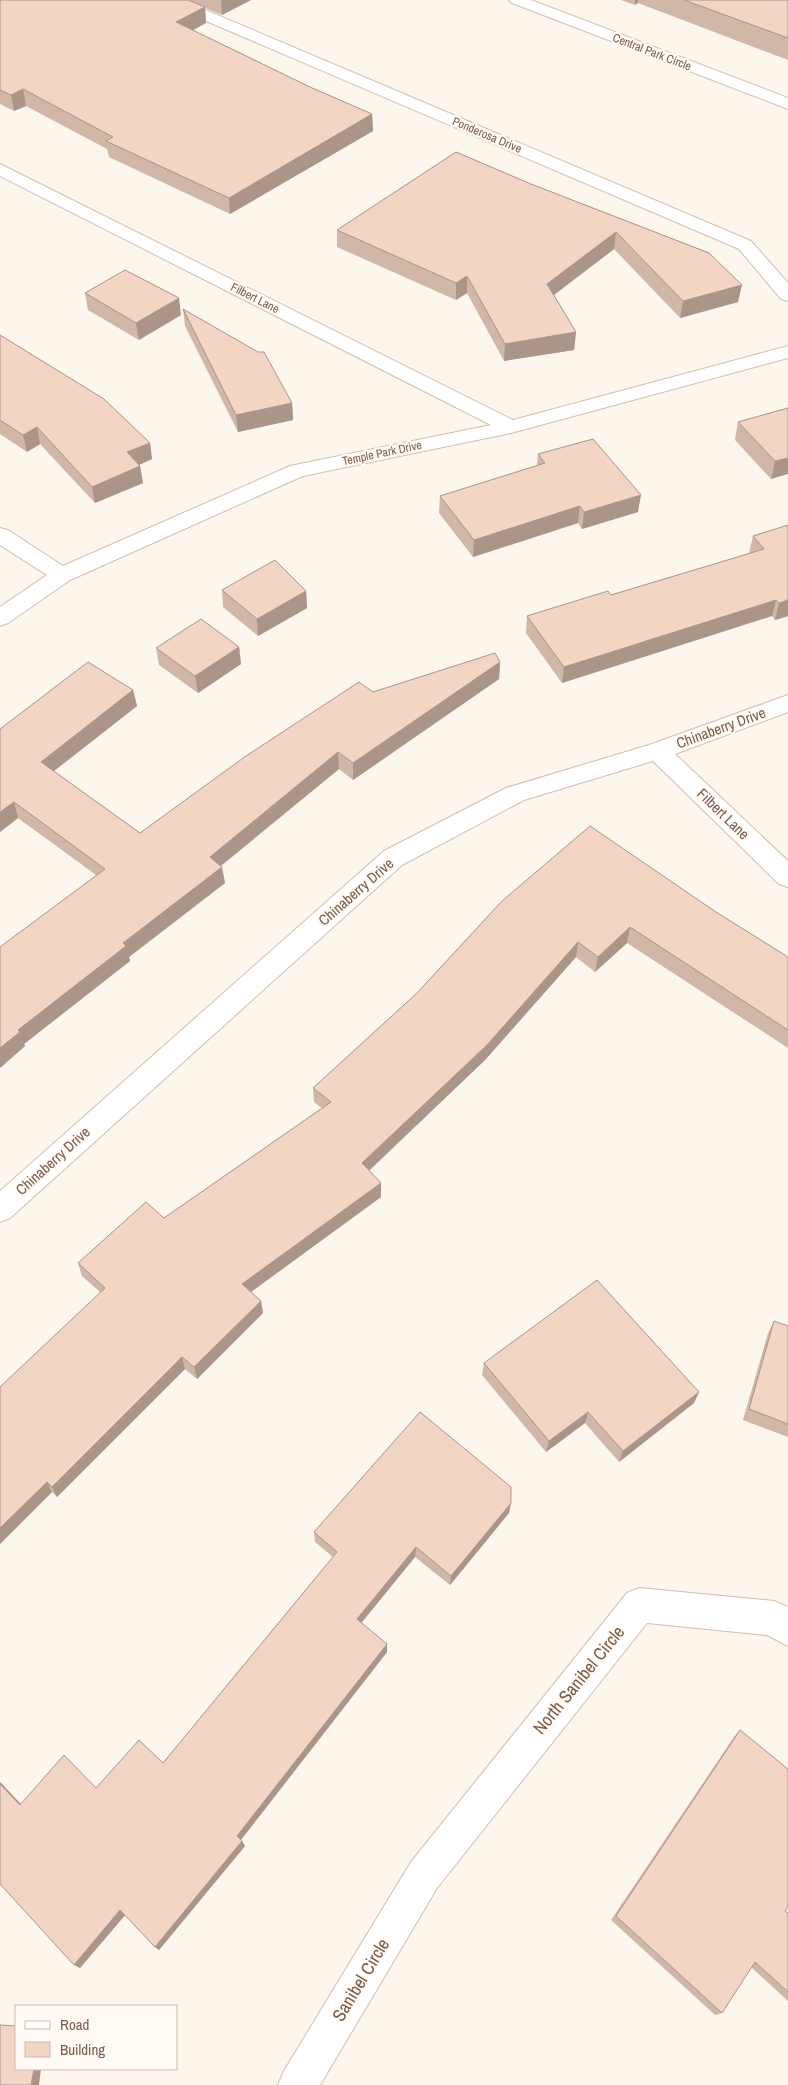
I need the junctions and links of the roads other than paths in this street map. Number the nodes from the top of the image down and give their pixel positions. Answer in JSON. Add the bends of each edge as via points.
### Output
{"nodes":[{"id":1,"x":169,"y":0,"type":"edge"},
{"id":2,"x":517,"y":0,"type":"edge"},
{"id":3,"x":788,"y":104,"type":"edge"},
{"id":4,"x":0,"y":169,"type":"edge"},
{"id":5,"x":788,"y":295,"type":"edge"},
{"id":6,"x":788,"y":352,"type":"edge"},
{"id":7,"x":511,"y":427,"type":"junction"},
{"id":8,"x":0,"y":535,"type":"edge"},
{"id":9,"x":62,"y":575,"type":"junction"},
{"id":10,"x":0,"y":618,"type":"edge"},
{"id":11,"x":788,"y":703,"type":"edge"},
{"id":12,"x":657,"y":751,"type":"junction"},
{"id":13,"x":788,"y":877,"type":"edge"},
{"id":14,"x":0,"y":1208,"type":"edge"},
{"id":15,"x":788,"y":1629,"type":"edge"},
{"id":16,"x":424,"y":1875,"type":"joint"},
{"id":17,"x":298,"y":2085,"type":"edge"}],
"edges":[{"from":1,"to":5,"type":"street","name":"Ponderosa Drive","via":[[745,245]]},
{"from":2,"to":3,"type":"street","name":"Central Park Circle"},
{"from":4,"to":7,"type":"street","name":"Filbert Lane"},
{"from":6,"to":7,"type":"street","name":"Temple Park Drive"},
{"from":7,"to":9,"type":"street","name":"Temple Park Drive","via":[[297,471]]},
{"from":8,"to":9,"type":"street"},
{"from":9,"to":10,"type":"street","name":"Temple Park Drive"},
{"from":11,"to":12,"type":"street","name":"Chinaberry Drive"},
{"from":12,"to":13,"type":"street","name":"Filbert Lane"},
{"from":12,"to":14,"type":"street","name":"Chinaberry Drive","via":[[515,794],[393,858]]},
{"from":15,"to":16,"type":"street","name":"North Sanibel Circle","via":[[774,1618],[639,1605]]},
{"from":16,"to":17,"type":"street","name":"Sanibel Circle"}]}
